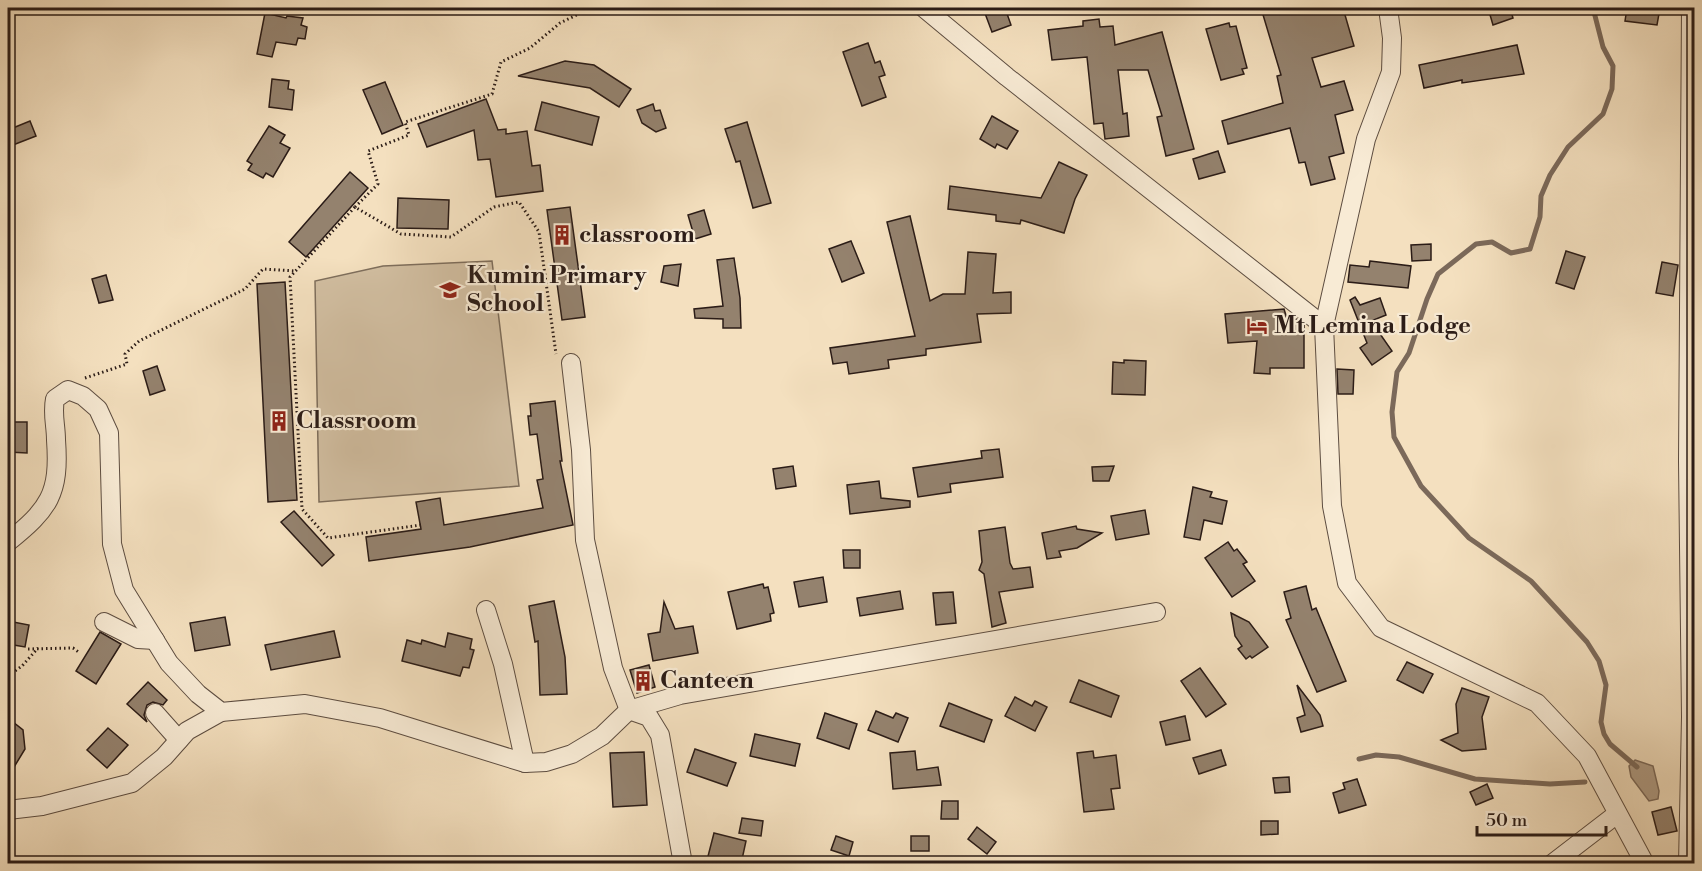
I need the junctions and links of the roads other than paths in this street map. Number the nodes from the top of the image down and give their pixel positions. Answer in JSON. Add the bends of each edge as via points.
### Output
{"nodes":[{"id":1,"x":924,"y":8,"type":"edge"},
{"id":2,"x":945,"y":8,"type":"edge"},
{"id":3,"x":1388,"y":8,"type":"edge"},
{"id":4,"x":1691,"y":8,"type":"edge"},
{"id":5,"x":951,"y":30,"type":"junction"},
{"id":6,"x":1324,"y":326,"type":"junction"},
{"id":7,"x":564,"y":359,"type":"road end"},
{"id":8,"x":8,"y":542,"type":"edge"},
{"id":9,"x":486,"y":610,"type":"dead end"},
{"id":10,"x":1156,"y":612,"type":"dead end"},
{"id":11,"x":104,"y":622,"type":"dead end"},
{"id":12,"x":155,"y":640,"type":"junction"},
{"id":13,"x":629,"y":710,"type":"junction"},
{"id":14,"x":221,"y":712,"type":"junction"},
{"id":15,"x":155,"y":713,"type":"dead end"},
{"id":16,"x":179,"y":740,"type":"junction"},
{"id":17,"x":525,"y":763,"type":"junction"},
{"id":18,"x":8,"y":810,"type":"edge"},
{"id":19,"x":1617,"y":814,"type":"junction"},
{"id":20,"x":683,"y":864,"type":"edge"},
{"id":21,"x":1552,"y":864,"type":"edge"},
{"id":22,"x":1646,"y":864,"type":"edge"},
{"id":23,"x":1688,"y":864,"type":"edge"}],
"edges":[{"from":1,"to":5,"type":"street"},
{"from":2,"to":5,"type":"street"},
{"from":3,"to":6,"type":"street","via":[[1392,38],[1390,72],[1366,139]]},
{"from":4,"to":23,"type":"street"},
{"from":5,"to":6,"type":"street"},
{"from":6,"to":19,"type":"street","via":[[1332,506],[1347,583],[1381,628],[1537,703],[1587,756]]},
{"from":7,"to":13,"type":"street","via":[[581,450],[585,540],[613,668]]},
{"from":8,"to":12,"type":"street","via":[[33,521],[54,491],[55,399],[68,390],[82,396],[98,409],[109,433],[112,544],[124,590]]},
{"from":9,"to":17,"type":"street","via":[[503,664]]},
{"from":10,"to":13,"type":"street","via":[[680,695]]},
{"from":11,"to":12,"type":"street","via":[[138,639]]},
{"from":12,"to":14,"type":"street","via":[[169,663]]},
{"from":13,"to":17,"type":"street","via":[[602,736],[572,754]]},
{"from":13,"to":20,"type":"street","via":[[649,717],[660,735]]},
{"from":14,"to":16,"type":"street","via":[[187,731]]},
{"from":14,"to":17,"type":"street","via":[[305,704],[380,718]]},
{"from":15,"to":16,"type":"street"},
{"from":16,"to":18,"type":"street","via":[[132,783],[42,806]]},
{"from":19,"to":21,"type":"street"},
{"from":19,"to":22,"type":"street"}]}
